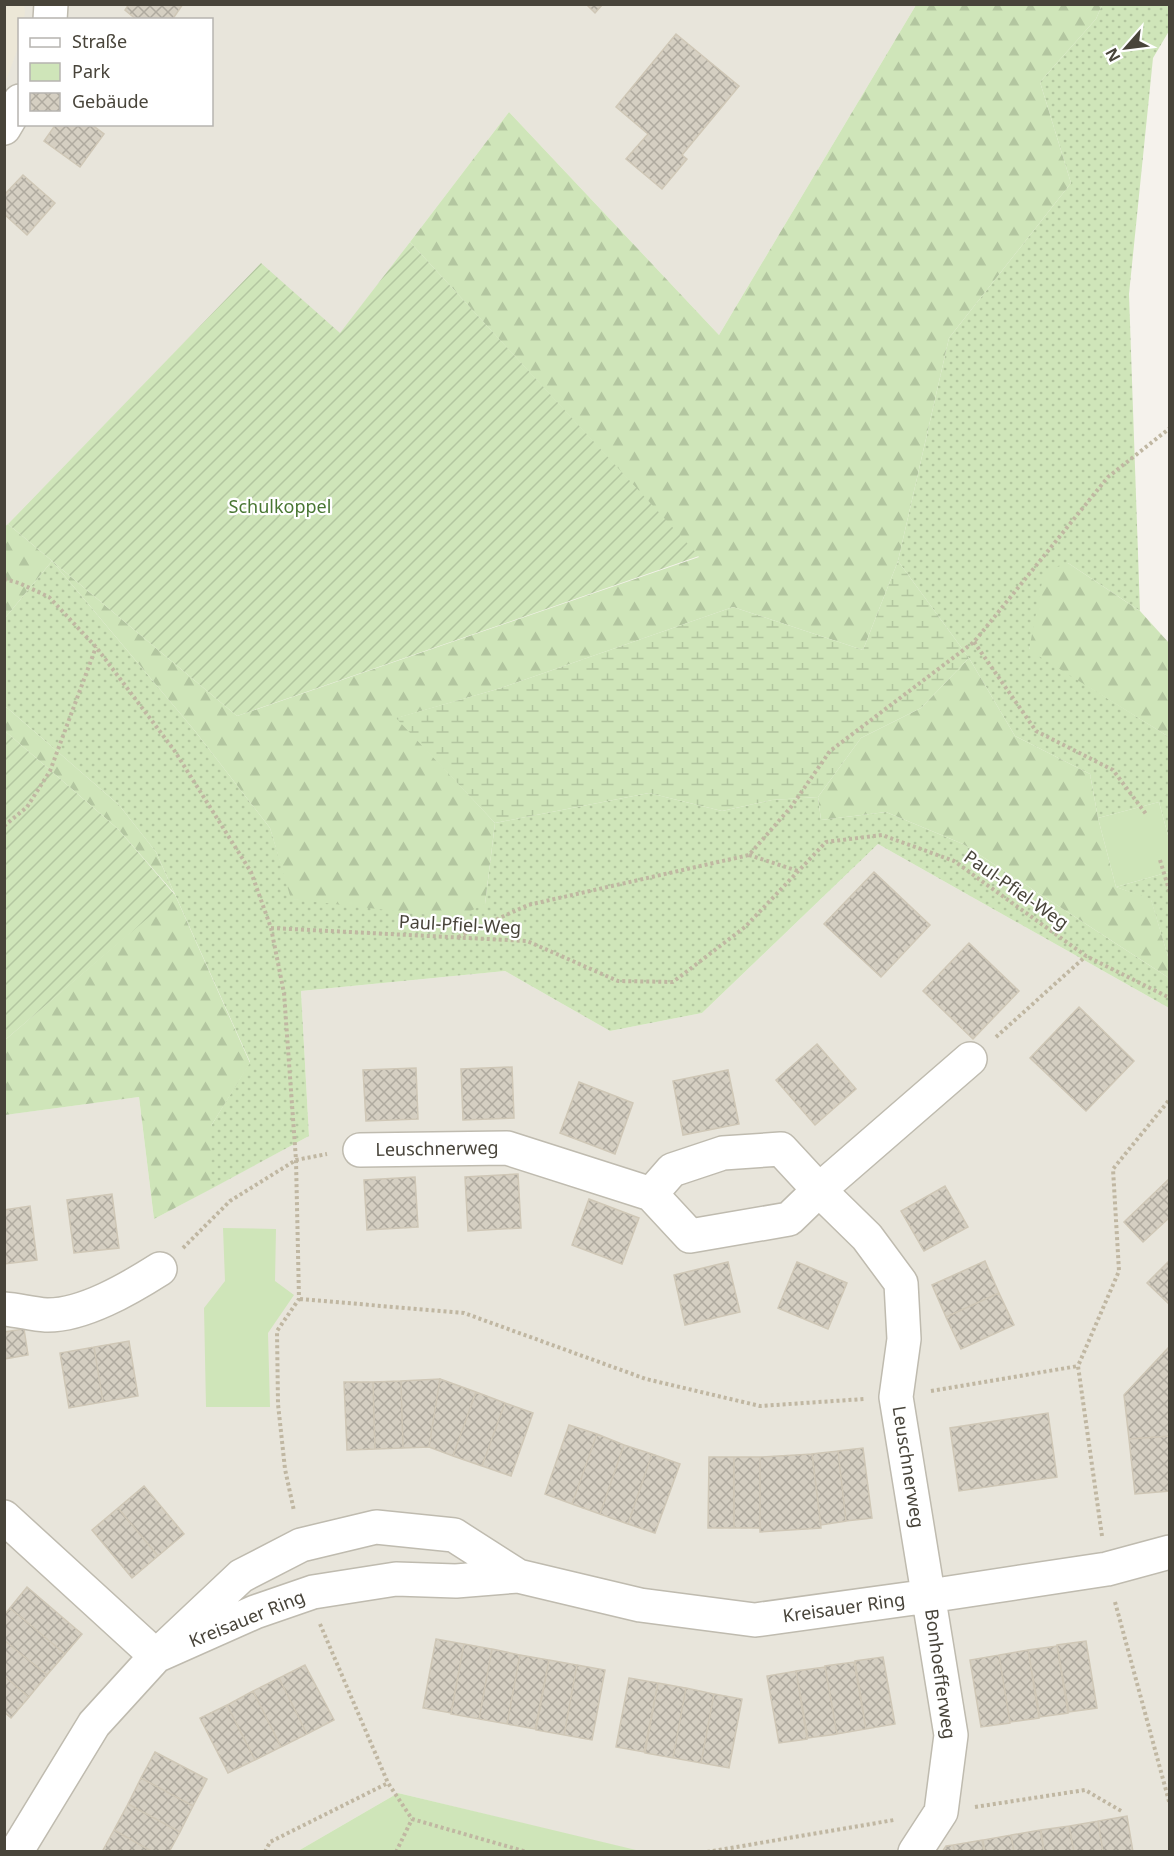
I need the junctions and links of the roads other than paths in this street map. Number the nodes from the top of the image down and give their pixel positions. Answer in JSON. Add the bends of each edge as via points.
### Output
{"nodes":[{"id":1,"x":18,"y":104,"type":"edge"},
{"id":2,"x":4,"y":128,"type":"edge"},
{"id":3,"x":970,"y":1059,"type":"road end"},
{"id":4,"x":360,"y":1150,"type":"road end"},
{"id":5,"x":819,"y":1190,"type":"junction"},
{"id":6,"x":651,"y":1194,"type":"junction"},
{"id":7,"x":160,"y":1269,"type":"road end"},
{"id":8,"x":4,"y":1310,"type":"edge"},
{"id":9,"x":4,"y":1517,"type":"edge"},
{"id":10,"x":1170,"y":1552,"type":"edge"},
{"id":11,"x":518,"y":1576,"type":"junction"},
{"id":12,"x":929,"y":1596,"type":"junction"},
{"id":13,"x":156,"y":1656,"type":"junction"},
{"id":14,"x":16,"y":1851,"type":"edge"},
{"id":15,"x":915,"y":1851,"type":"edge"}],
"edges":[{"from":1,"to":2,"type":"street"},
{"from":3,"to":5,"type":"street","name":"Leuschnerweg"},
{"from":4,"to":6,"type":"street","name":"Leuschnerweg","via":[[507,1148]]},
{"from":5,"to":6,"type":"street","name":"Leuschnerweg","via":[[789,1219],[690,1236]]},
{"from":5,"to":6,"type":"street","name":"Leuschnerweg","via":[[781,1149],[723,1153],[672,1170]]},
{"from":5,"to":12,"type":"street","name":"Leuschnerweg","via":[[867,1237],[901,1283],[904,1339],[896,1397]]},
{"from":7,"to":8,"type":"street","via":[[132,1287],[80,1309],[47,1315]]},
{"from":9,"to":13,"type":"street"},
{"from":10,"to":12,"type":"street","name":"Kreisauer Ring","via":[[1107,1569]]},
{"from":11,"to":12,"type":"street","name":"Kreisauer Ring","via":[[640,1605],[756,1620]]},
{"from":11,"to":13,"type":"street","name":"Kreisauer Ring","via":[[456,1581],[396,1579],[313,1592],[255,1612]]},
{"from":11,"to":13,"type":"street","name":"Kreisauer Ring","via":[[454,1535],[376,1527],[301,1545],[241,1576]]},
{"from":12,"to":15,"type":"street","name":"Bonhoefferweg","via":[[951,1735],[941,1812]]},
{"from":13,"to":14,"type":"street","name":"Kreisauer Ring","via":[[94,1724]]}]}
